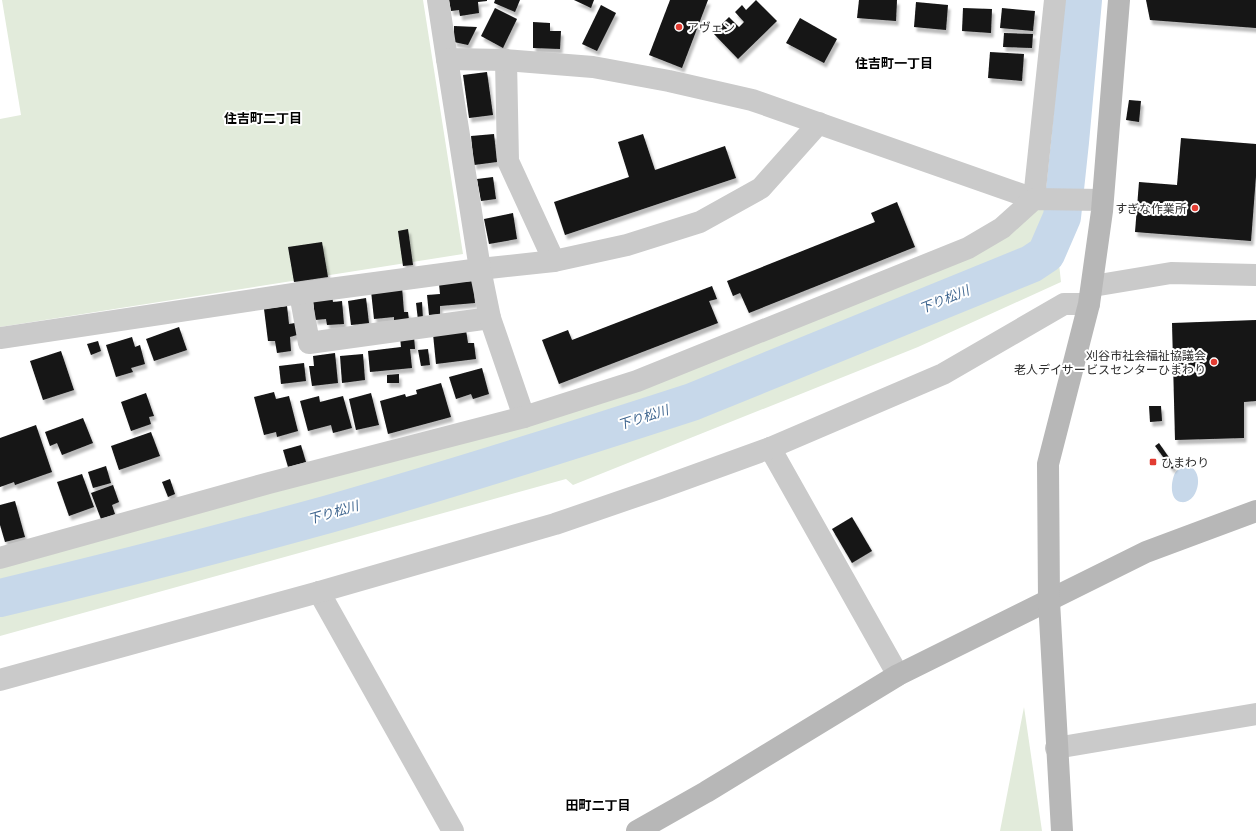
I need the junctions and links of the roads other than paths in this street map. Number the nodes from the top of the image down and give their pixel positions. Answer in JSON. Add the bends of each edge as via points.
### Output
{"nodes":[{"id":1,"x":438,"y":0,"type":"edge"},
{"id":2,"x":1055,"y":0,"type":"edge"},
{"id":3,"x":1119,"y":0,"type":"edge"},
{"id":4,"x":447,"y":59,"type":"junction"},
{"id":5,"x":506,"y":60,"type":"junction"},
{"id":6,"x":819,"y":122,"type":"junction"},
{"id":7,"x":1034,"y":199,"type":"junction"},
{"id":8,"x":1102,"y":200,"type":"junction"},
{"id":9,"x":554,"y":260,"type":"junction"},
{"id":10,"x":480,"y":269,"type":"junction"},
{"id":11,"x":1256,"y":274,"type":"edge"},
{"id":12,"x":300,"y":293,"type":"junction"},
{"id":13,"x":1091,"y":295,"type":"junction"},
{"id":14,"x":490,"y":318,"type":"junction"},
{"id":15,"x":0,"y":338,"type":"edge"},
{"id":16,"x":524,"y":417,"type":"junction"},
{"id":17,"x":770,"y":448,"type":"junction"},
{"id":18,"x":1256,"y":510,"type":"edge"},
{"id":19,"x":0,"y":558,"type":"edge"},
{"id":20,"x":319,"y":592,"type":"junction"},
{"id":21,"x":1049,"y":601,"type":"junction"},
{"id":22,"x":898,"y":675,"type":"junction"},
{"id":23,"x":0,"y":680,"type":"edge"},
{"id":24,"x":1256,"y":714,"type":"edge"},
{"id":25,"x":1056,"y":748,"type":"junction"},
{"id":26,"x":453,"y":831,"type":"edge"},
{"id":27,"x":637,"y":831,"type":"edge"},
{"id":28,"x":1062,"y":831,"type":"edge"}],
"edges":[{"from":1,"to":4,"type":"street"},
{"from":2,"to":7,"type":"street"},
{"from":3,"to":8,"type":"street"},
{"from":4,"to":5,"type":"street"},
{"from":4,"to":10,"type":"street"},
{"from":5,"to":6,"type":"street","via":[[593,67],[669,81],[752,100]]},
{"from":5,"to":9,"type":"street","via":[[508,161]]},
{"from":6,"to":7,"type":"street"},
{"from":6,"to":9,"type":"street","via":[[761,188],[700,222],[627,245]]},
{"from":7,"to":8,"type":"street"},
{"from":7,"to":16,"type":"street","via":[[1002,228],[968,248],[637,381]]},
{"from":8,"to":13,"type":"street"},
{"from":9,"to":10,"type":"street"},
{"from":10,"to":12,"type":"street"},
{"from":10,"to":14,"type":"street"},
{"from":11,"to":13,"type":"street","via":[[1171,273]]},
{"from":12,"to":14,"type":"street","via":[[309,343]]},
{"from":12,"to":15,"type":"street"},
{"from":13,"to":17,"type":"street","via":[[1064,304],[943,374]]},
{"from":13,"to":21,"type":"street","via":[[1048,464]]},
{"from":14,"to":16,"type":"street"},
{"from":16,"to":19,"type":"street","via":[[269,483]]},
{"from":17,"to":20,"type":"street","via":[[555,524]]},
{"from":17,"to":22,"type":"street"},
{"from":18,"to":21,"type":"street","via":[[1146,552]]},
{"from":20,"to":23,"type":"street"},
{"from":20,"to":26,"type":"street"},
{"from":21,"to":22,"type":"street"},
{"from":21,"to":25,"type":"street"},
{"from":22,"to":27,"type":"street"},
{"from":24,"to":25,"type":"street"},
{"from":25,"to":28,"type":"street"}]}
